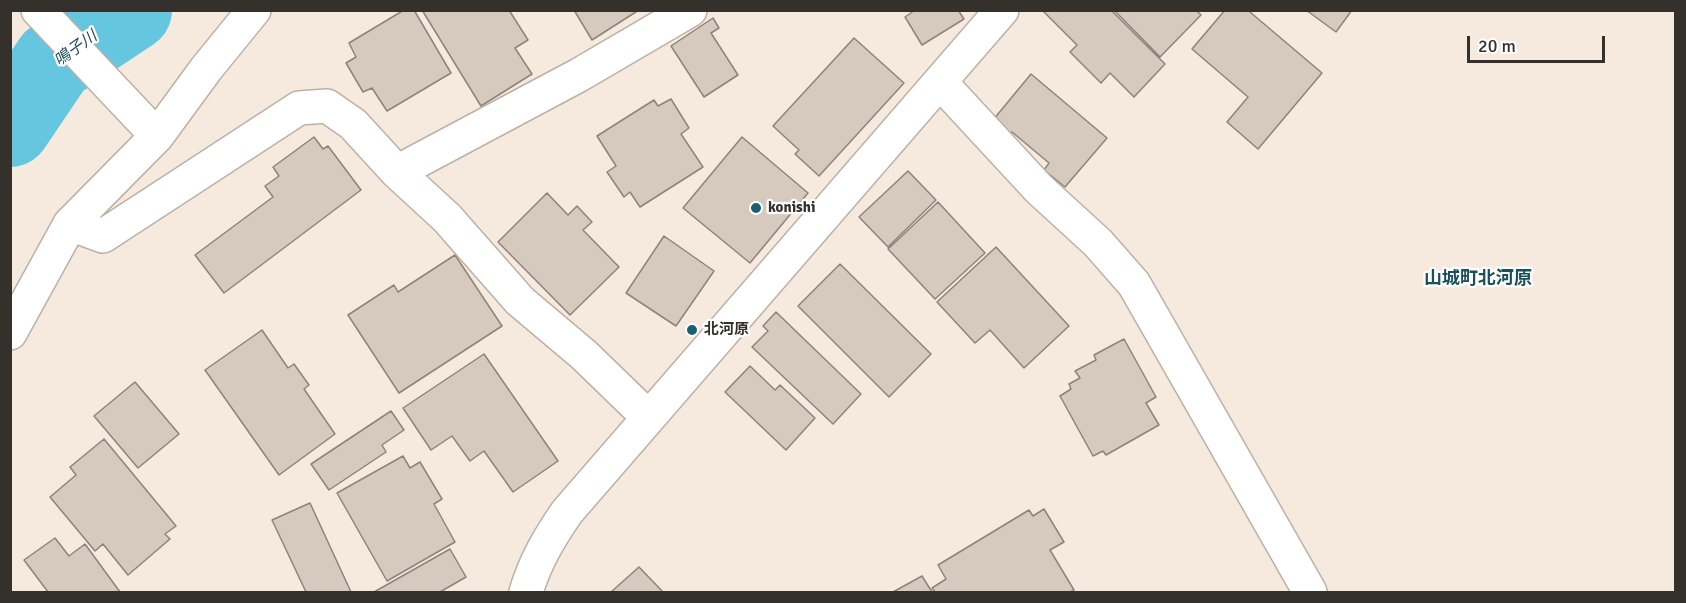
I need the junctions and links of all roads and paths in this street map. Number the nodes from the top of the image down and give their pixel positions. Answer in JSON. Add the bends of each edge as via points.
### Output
{"nodes":[{"id":1,"x":38,"y":10,"type":"edge"},
{"id":2,"x":254,"y":10,"type":"edge"},
{"id":3,"x":690,"y":10,"type":"edge"},
{"id":4,"x":1002,"y":10,"type":"edge"},
{"id":5,"x":940,"y":82,"type":"junction"},
{"id":6,"x":147,"y":125,"type":"junction"},
{"id":7,"x":398,"y":172,"type":"junction"},
{"id":8,"x":70,"y":224,"type":"junction"},
{"id":9,"x":10,"y":333,"type":"edge"},
{"id":10,"x":648,"y":417,"type":"junction"},
{"id":11,"x":537,"y":585,"type":"edge"},
{"id":12,"x":1310,"y":592,"type":"edge"}],
"edges":[{"from":1,"to":6,"type":"street"},
{"from":2,"to":6,"type":"street","via":[[206,69]]},
{"from":3,"to":7,"type":"street"},
{"from":4,"to":5,"type":"street"},
{"from":5,"to":10,"type":"street"},
{"from":5,"to":12,"type":"street","via":[[1134,284]]},
{"from":6,"to":8,"type":"street"},
{"from":7,"to":8,"type":"street","via":[[353,124],[327,106],[299,108],[104,236]]},
{"from":7,"to":10,"type":"street","via":[[447,218],[519,301],[584,355]]},
{"from":8,"to":9,"type":"street"},
{"from":10,"to":11,"type":"street","via":[[548,540]]}]}
